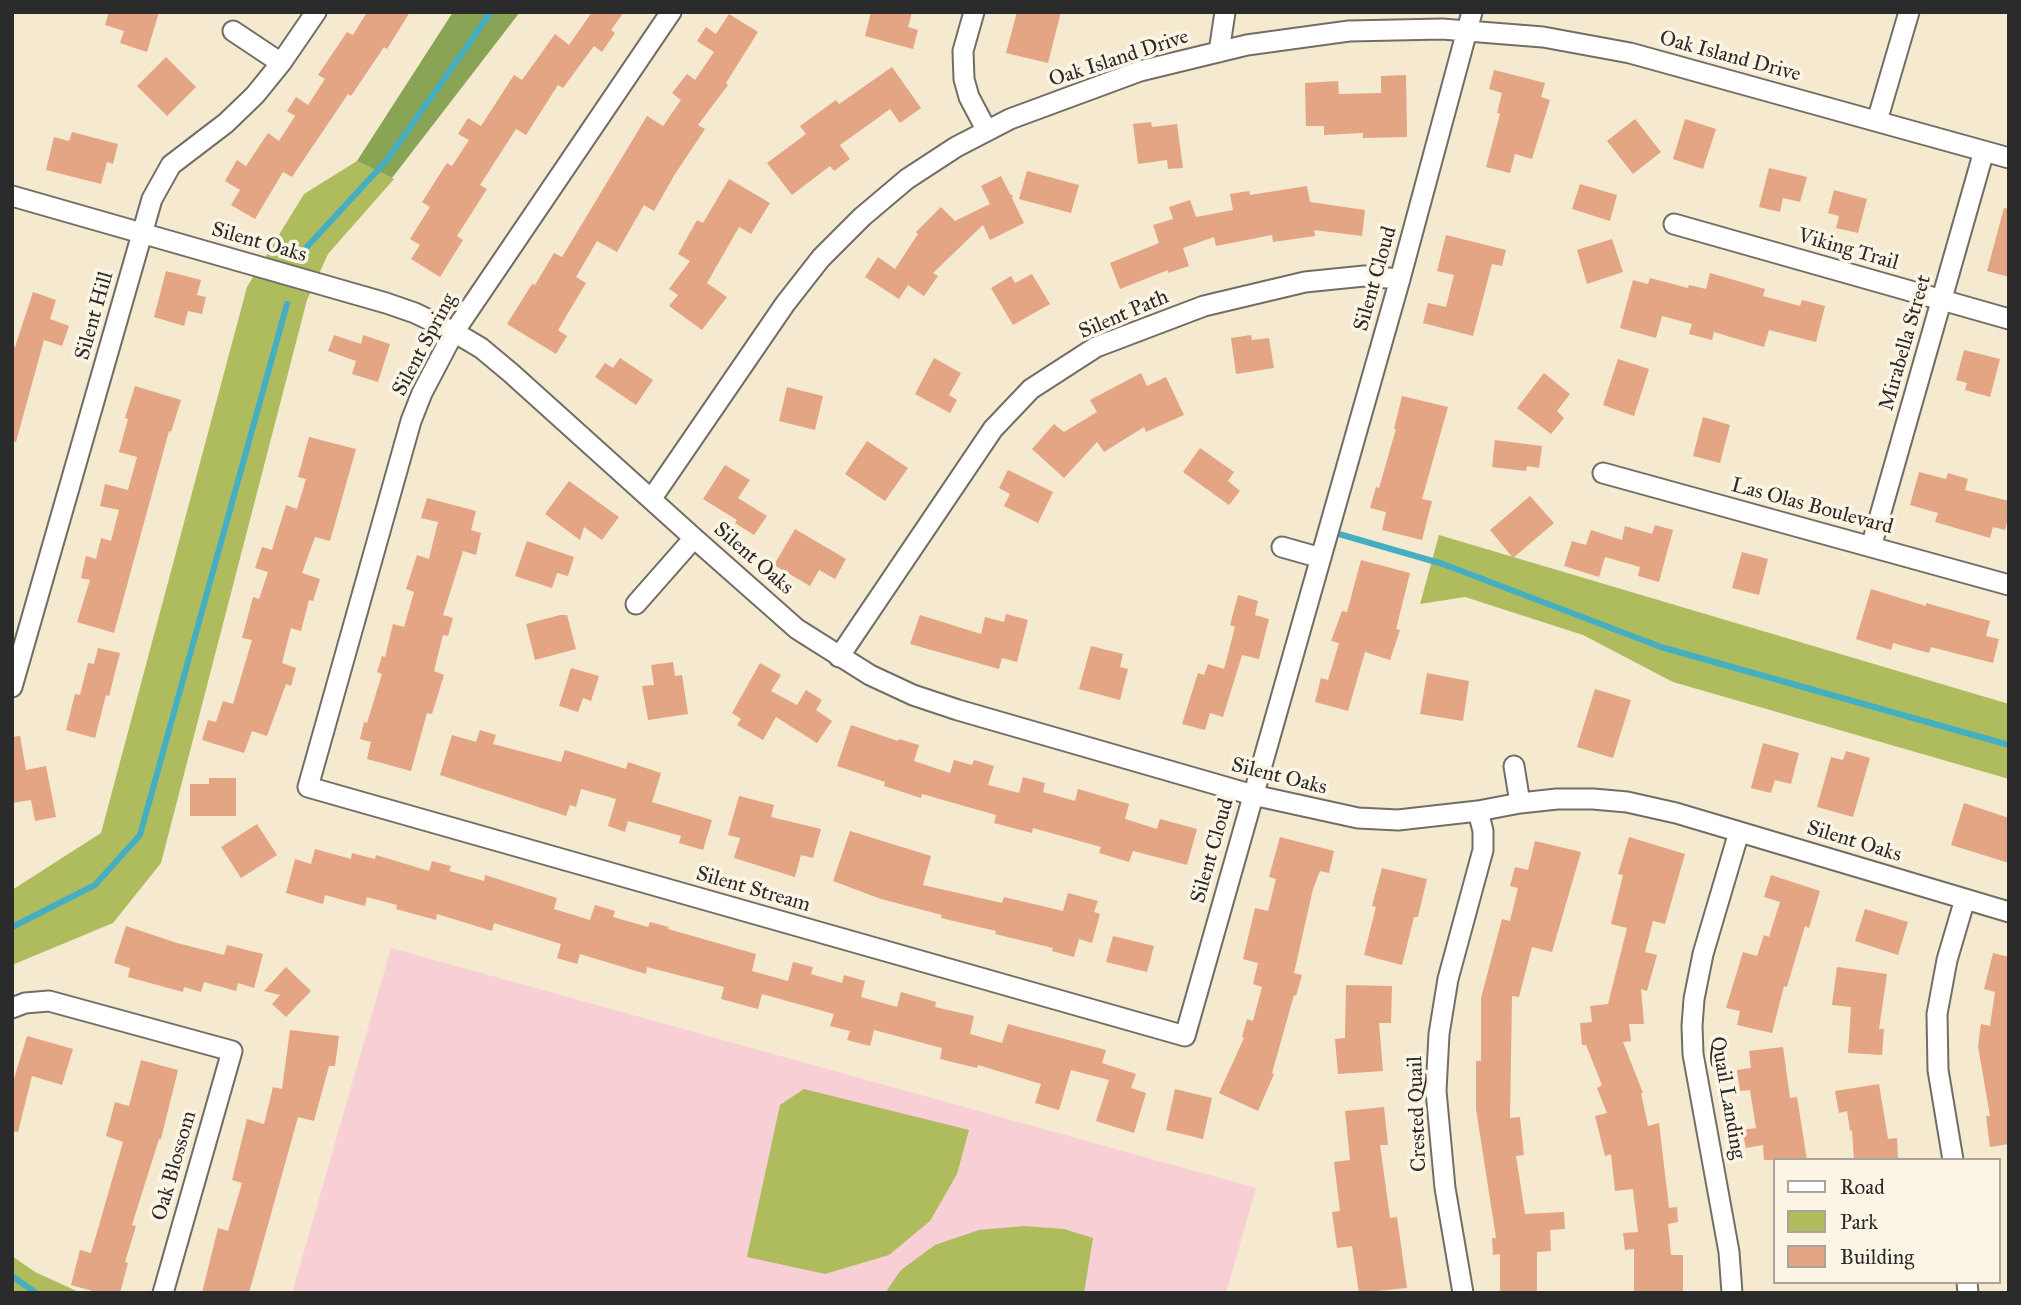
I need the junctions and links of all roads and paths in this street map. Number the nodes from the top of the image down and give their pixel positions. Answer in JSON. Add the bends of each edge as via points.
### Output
{"nodes":[{"id":1,"x":316,"y":12,"type":"edge"},
{"id":2,"x":671,"y":12,"type":"edge"},
{"id":3,"x":974,"y":12,"type":"edge"},
{"id":4,"x":1225,"y":12,"type":"edge"},
{"id":5,"x":1909,"y":12,"type":"edge"},
{"id":6,"x":1470,"y":21,"type":"edge"},
{"id":7,"x":233,"y":31,"type":"dead end"},
{"id":8,"x":1219,"y":52,"type":"junction"},
{"id":9,"x":282,"y":63,"type":"junction"},
{"id":10,"x":1877,"y":121,"type":"junction"},
{"id":11,"x":987,"y":131,"type":"junction"},
{"id":12,"x":1984,"y":151,"type":"junction"},
{"id":13,"x":2009,"y":158,"type":"edge"},
{"id":14,"x":12,"y":196,"type":"edge"},
{"id":15,"x":1674,"y":224,"type":"dead end"},
{"id":16,"x":142,"y":233,"type":"junction"},
{"id":17,"x":1401,"y":278,"type":"junction"},
{"id":18,"x":1942,"y":300,"type":"junction"},
{"id":19,"x":2009,"y":319,"type":"edge"},
{"id":20,"x":454,"y":331,"type":"junction"},
{"id":21,"x":1603,"y":472,"type":"dead end"},
{"id":22,"x":652,"y":498,"type":"junction"},
{"id":23,"x":694,"y":538,"type":"junction"},
{"id":24,"x":1282,"y":547,"type":"dead end"},
{"id":25,"x":1871,"y":547,"type":"junction"},
{"id":26,"x":1321,"y":558,"type":"junction"},
{"id":27,"x":2009,"y":585,"type":"edge"},
{"id":28,"x":636,"y":604,"type":"dead end"},
{"id":29,"x":839,"y":657,"type":"junction"},
{"id":30,"x":12,"y":687,"type":"edge"},
{"id":31,"x":1514,"y":766,"type":"dead end"},
{"id":32,"x":308,"y":787,"type":"joint"},
{"id":33,"x":1253,"y":795,"type":"junction"},
{"id":34,"x":1520,"y":803,"type":"junction"},
{"id":35,"x":1478,"y":811,"type":"junction"},
{"id":36,"x":1739,"y":832,"type":"junction"},
{"id":37,"x":1965,"y":899,"type":"junction"},
{"id":38,"x":2009,"y":912,"type":"edge"},
{"id":39,"x":12,"y":1008,"type":"edge"},
{"id":40,"x":1185,"y":1036,"type":"joint"},
{"id":41,"x":1953,"y":1158,"type":"edge"},
{"id":42,"x":163,"y":1293,"type":"edge"},
{"id":43,"x":1463,"y":1293,"type":"edge"},
{"id":44,"x":1732,"y":1293,"type":"edge"}],
"edges":[{"from":1,"to":9,"type":"street","name":"Silent Hill"},
{"from":2,"to":20,"type":"street","name":"Silent Spring"},
{"from":3,"to":11,"type":"street","via":[[963,51],[964,79]]},
{"from":4,"to":8,"type":"street"},
{"from":5,"to":10,"type":"street"},
{"from":6,"to":8,"type":"street","name":"Oak Island Drive","via":[[1349,31]]},
{"from":6,"to":10,"type":"street","name":"Oak Island Drive","via":[[1630,53]]},
{"from":6,"to":17,"type":"street","name":"Silent Cloud"},
{"from":7,"to":9,"type":"street"},
{"from":8,"to":11,"type":"street","name":"Oak Island Drive","via":[[1140,71]]},
{"from":9,"to":16,"type":"street","name":"Silent Hill","via":[[226,123],[171,165],[152,199]]},
{"from":10,"to":12,"type":"street","name":"Oak Island Drive"},
{"from":11,"to":22,"type":"street","name":"Oak Island Drive","via":[[907,179],[821,258]]},
{"from":12,"to":13,"type":"street","name":"Oak Island Drive"},
{"from":12,"to":18,"type":"street","name":"Mirabella Street"},
{"from":14,"to":16,"type":"street","name":"Silent Oaks"},
{"from":15,"to":18,"type":"street","name":"Viking Trail"},
{"from":16,"to":20,"type":"street","name":"Silent Oaks","via":[[386,303]]},
{"from":16,"to":30,"type":"street","name":"Silent Hill"},
{"from":17,"to":26,"type":"street","name":"Silent Cloud"},
{"from":17,"to":29,"type":"street","name":"Silent Path","via":[[1364,276],[1305,282],[1204,306],[1096,348],[1031,389],[993,429]]},
{"from":18,"to":19,"type":"street","name":"Viking Trail"},
{"from":18,"to":25,"type":"street","name":"Mirabella Street"},
{"from":20,"to":22,"type":"street","name":"Silent Oaks","via":[[511,373]]},
{"from":20,"to":32,"type":"street","name":"Silent Spring","via":[[411,421]]},
{"from":21,"to":25,"type":"street","name":"Las Olas Boulevard"},
{"from":22,"to":23,"type":"street","name":"Silent Oaks"},
{"from":23,"to":28,"type":"street"},
{"from":23,"to":29,"type":"street","name":"Silent Oaks","via":[[797,629]]},
{"from":24,"to":26,"type":"street"},
{"from":25,"to":27,"type":"street","name":"Las Olas Boulevard"},
{"from":26,"to":33,"type":"street","name":"Silent Cloud"},
{"from":29,"to":33,"type":"street","name":"Silent Oaks","via":[[913,695],[958,710]]},
{"from":31,"to":34,"type":"street"},
{"from":32,"to":40,"type":"street","name":"Silent Stream"},
{"from":33,"to":35,"type":"street","name":"Silent Oaks","via":[[1358,818],[1398,820]]},
{"from":33,"to":40,"type":"street","name":"Silent Cloud"},
{"from":34,"to":35,"type":"street","name":"Silent Oaks"},
{"from":34,"to":36,"type":"street","name":"Silent Oaks","via":[[1557,799],[1627,802]]},
{"from":35,"to":43,"type":"street","name":"Crested Quail","via":[[1483,850],[1448,979],[1438,1034],[1436,1091],[1445,1188]]},
{"from":36,"to":37,"type":"street","name":"Silent Oaks"},
{"from":36,"to":44,"type":"street","name":"Quail Landing","via":[[1703,954],[1692,1026],[1693,1054],[1730,1252]]},
{"from":37,"to":38,"type":"street","name":"Silent Oaks"},
{"from":37,"to":41,"type":"street","via":[[1937,1014],[1938,1070]]},
{"from":39,"to":42,"type":"street","name":"Oak Blossom","via":[[49,1001],[232,1051]]}]}
